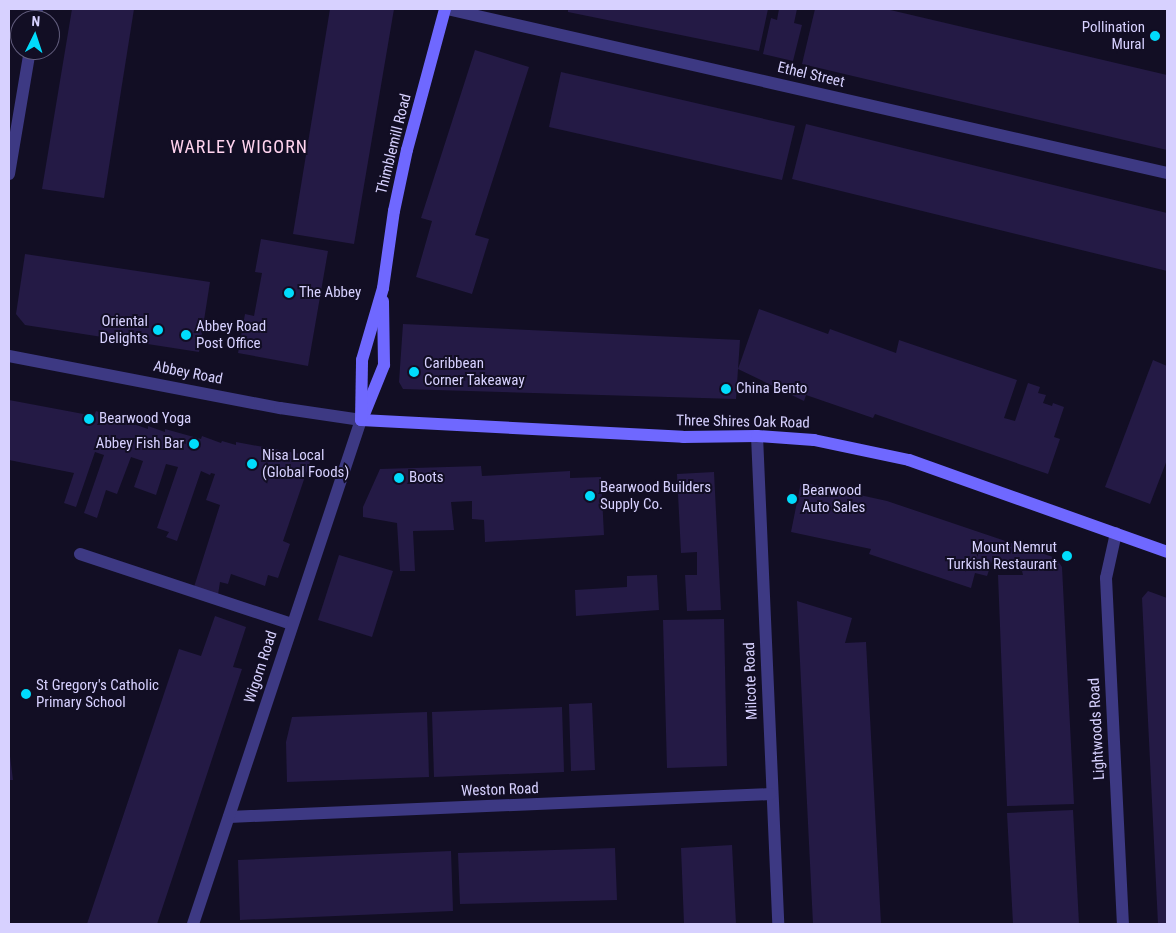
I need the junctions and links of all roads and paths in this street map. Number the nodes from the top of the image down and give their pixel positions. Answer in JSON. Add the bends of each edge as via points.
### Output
{"nodes":[{"id":1,"x":446,"y":9,"type":"edge"},
{"id":2,"x":28,"y":60,"type":"edge"},
{"id":3,"x":1167,"y":173,"type":"edge"},
{"id":4,"x":9,"y":174,"type":"edge"},
{"id":5,"x":383,"y":288,"type":"junction"},
{"id":6,"x":9,"y":356,"type":"edge"},
{"id":7,"x":361,"y":420,"type":"junction"},
{"id":8,"x":757,"y":436,"type":"junction"},
{"id":9,"x":1116,"y":533,"type":"junction"},
{"id":10,"x":1167,"y":552,"type":"edge"},
{"id":11,"x":80,"y":554,"type":"dead end"},
{"id":12,"x":292,"y":624,"type":"junction"},
{"id":13,"x":772,"y":794,"type":"junction"},
{"id":14,"x":229,"y":817,"type":"junction"},
{"id":15,"x":193,"y":924,"type":"edge"},
{"id":16,"x":778,"y":924,"type":"edge"},
{"id":17,"x":1123,"y":924,"type":"edge"}],
"edges":[{"from":1,"to":3,"type":"street","name":"Ethel Street"},
{"from":1,"to":5,"type":"main road","name":"Thimblemill Road","via":[[407,150]]},
{"from":2,"to":4,"type":"street"},
{"from":5,"to":7,"type":"main road","name":"Thimblemill Road","via":[[362,360]]},
{"from":5,"to":7,"type":"main road","name":"Thimblemill Road","via":[[384,365]]},
{"from":6,"to":7,"type":"street","name":"Abbey Road","via":[[280,408]]},
{"from":7,"to":8,"type":"main road","name":"Three Shires Oak Road","via":[[683,438]]},
{"from":7,"to":12,"type":"street","name":"Wigorn Road"},
{"from":8,"to":9,"type":"main road","name":"Three Shires Oak Road","via":[[814,440],[909,460]]},
{"from":8,"to":13,"type":"street","name":"Milcote Road"},
{"from":9,"to":10,"type":"main road","name":"Three Shires Oak Road"},
{"from":9,"to":17,"type":"street","name":"Lightwoods Road","via":[[1106,578]]},
{"from":11,"to":12,"type":"street"},
{"from":12,"to":14,"type":"street","name":"Wigorn Road"},
{"from":13,"to":14,"type":"street","name":"Weston Road"},
{"from":13,"to":16,"type":"street","name":"Milcote Road"},
{"from":14,"to":15,"type":"street","name":"Wigorn Road"}]}
